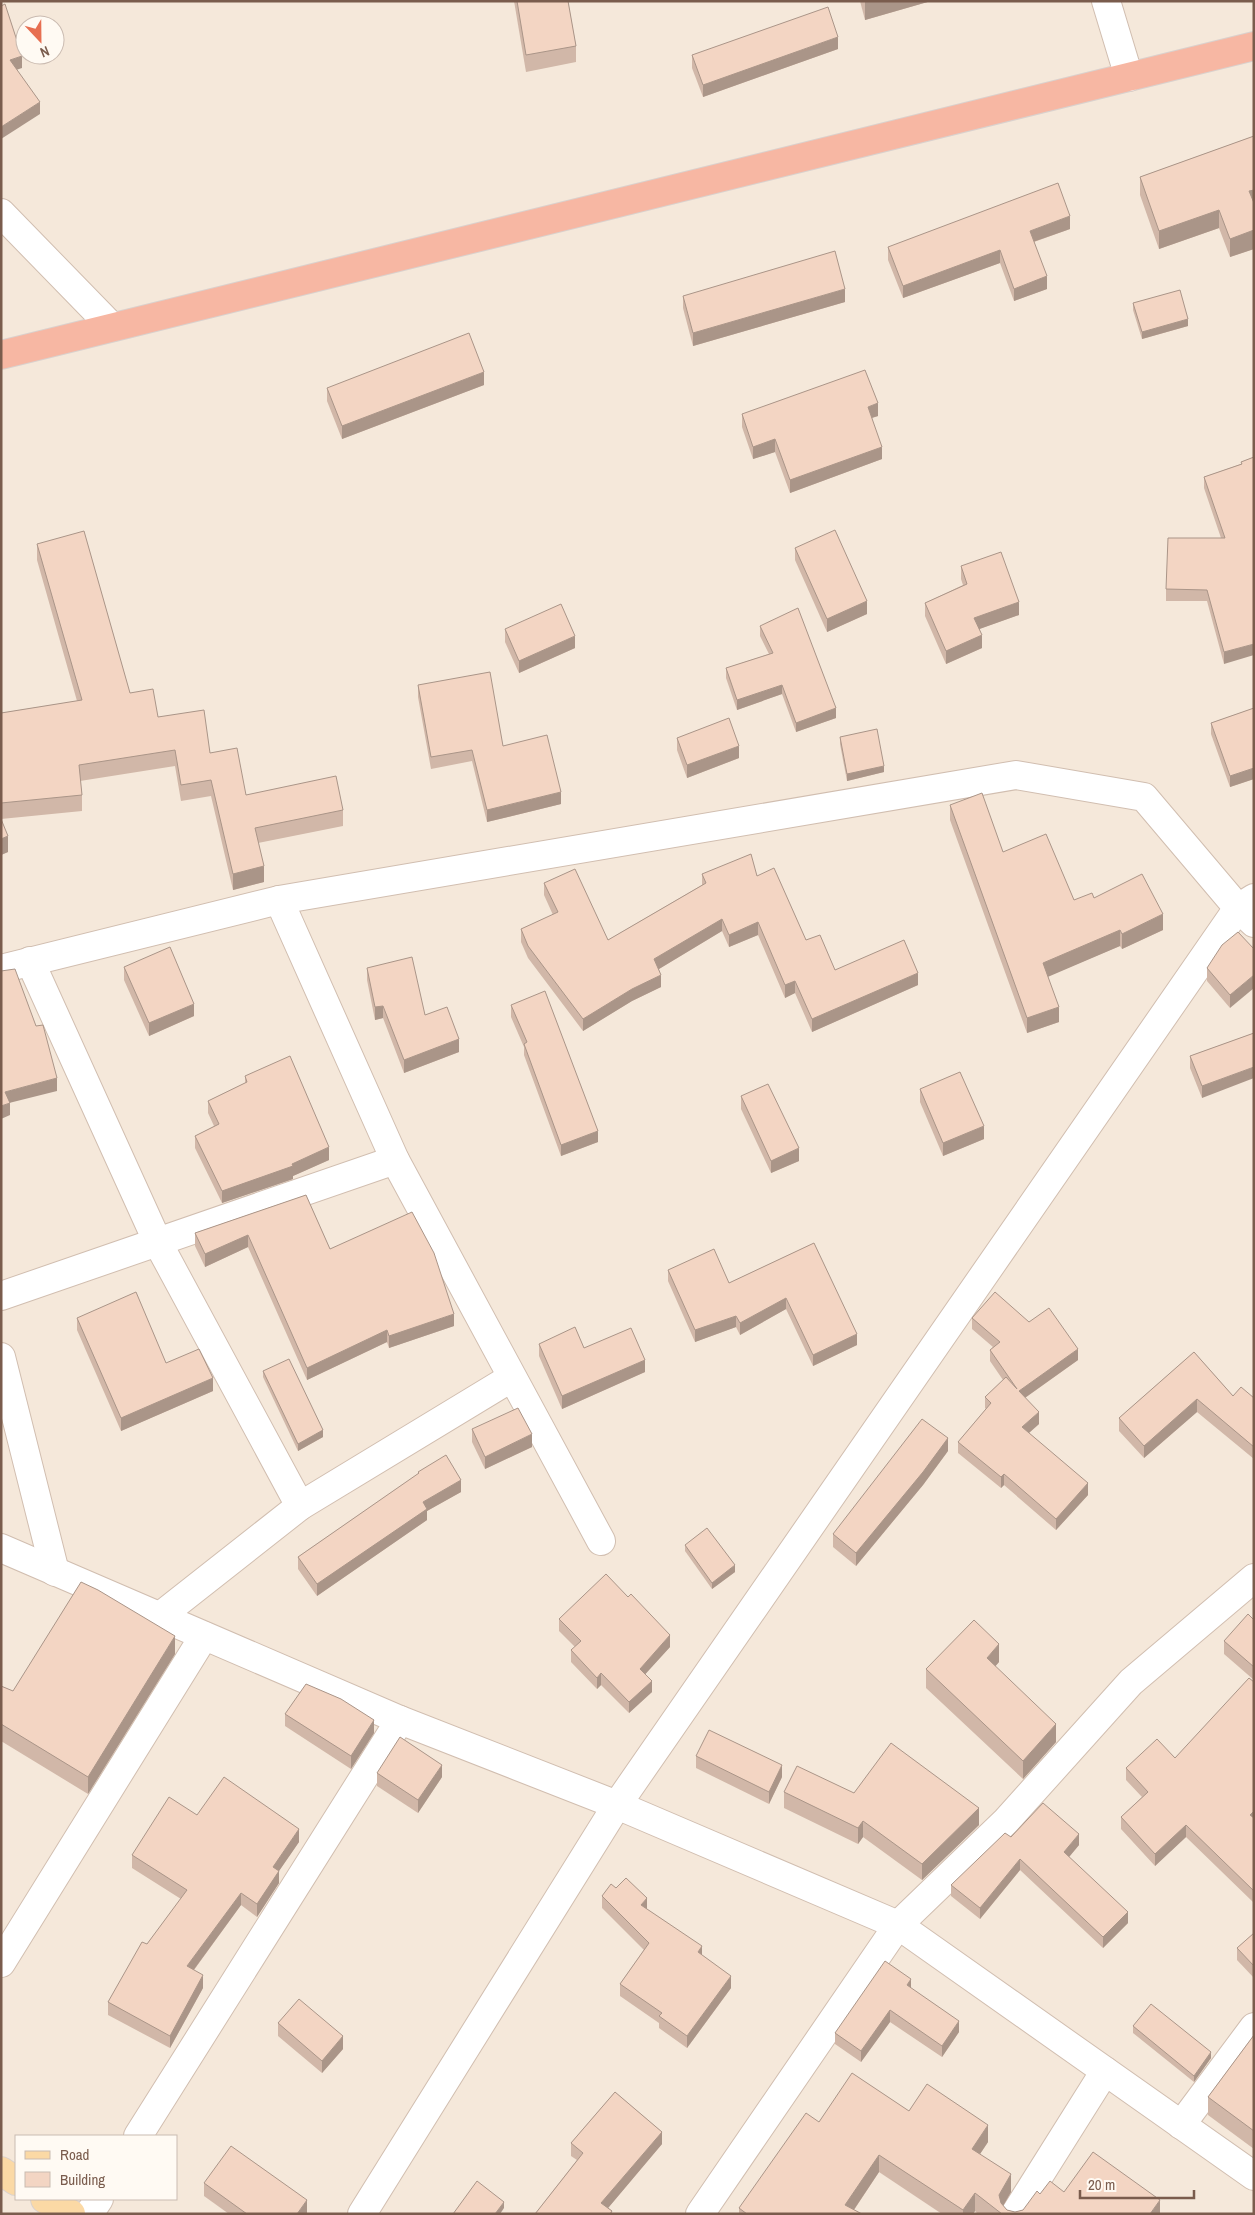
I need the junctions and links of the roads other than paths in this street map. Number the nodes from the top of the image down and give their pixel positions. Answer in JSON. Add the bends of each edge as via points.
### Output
{"nodes":[{"id":1,"x":1106,"y":1,"type":"edge"},
{"id":2,"x":1254,"y":46,"type":"edge"},
{"id":3,"x":1129,"y":76,"type":"junction"},
{"id":4,"x":1,"y":214,"type":"edge"},
{"id":5,"x":112,"y":327,"type":"junction"},
{"id":6,"x":1,"y":355,"type":"edge"},
{"id":7,"x":279,"y":900,"type":"junction"},
{"id":8,"x":1249,"y":910,"type":"edge"},
{"id":9,"x":30,"y":961,"type":"junction"},
{"id":10,"x":1,"y":969,"type":"edge"},
{"id":11,"x":395,"y":1160,"type":"junction"},
{"id":12,"x":158,"y":1243,"type":"junction"},
{"id":13,"x":1,"y":1296,"type":"edge"},
{"id":14,"x":1,"y":1357,"type":"edge"},
{"id":15,"x":511,"y":1378,"type":"junction"},
{"id":16,"x":300,"y":1506,"type":"junction"},
{"id":17,"x":601,"y":1541,"type":"dead end"},
{"id":18,"x":1,"y":1548,"type":"edge"},
{"id":19,"x":55,"y":1572,"type":"junction"},
{"id":20,"x":1254,"y":1578,"type":"edge"},
{"id":21,"x":159,"y":1617,"type":"junction"},
{"id":22,"x":204,"y":1636,"type":"junction"},
{"id":23,"x":400,"y":1720,"type":"junction"},
{"id":24,"x":617,"y":1805,"type":"junction"},
{"id":25,"x":898,"y":1924,"type":"junction"},
{"id":26,"x":1,"y":1963,"type":"edge"},
{"id":27,"x":1254,"y":2027,"type":"edge"},
{"id":28,"x":1105,"y":2071,"type":"junction"},
{"id":29,"x":1181,"y":2125,"type":"junction"},
{"id":30,"x":139,"y":2135,"type":"edge"},
{"id":31,"x":1,"y":2171,"type":"edge"},
{"id":32,"x":1254,"y":2176,"type":"edge"},
{"id":33,"x":15,"y":2180,"type":"edge"},
{"id":34,"x":47,"y":2200,"type":"edge"},
{"id":35,"x":97,"y":2200,"type":"edge"},
{"id":36,"x":71,"y":2214,"type":"edge"},
{"id":37,"x":89,"y":2214,"type":"edge"},
{"id":38,"x":362,"y":2214,"type":"edge"},
{"id":39,"x":700,"y":2214,"type":"edge"},
{"id":40,"x":1015,"y":2214,"type":"edge"}],
"edges":[{"from":1,"to":3,"type":"street"},
{"from":2,"to":3,"type":"highway"},
{"from":3,"to":5,"type":"highway"},
{"from":4,"to":5,"type":"street"},
{"from":5,"to":6,"type":"highway"},
{"from":7,"to":8,"type":"street","via":[[1016,775],[1144,797]]},
{"from":7,"to":9,"type":"street"},
{"from":7,"to":11,"type":"street"},
{"from":8,"to":24,"type":"street"},
{"from":9,"to":10,"type":"street"},
{"from":9,"to":12,"type":"street"},
{"from":11,"to":12,"type":"street"},
{"from":11,"to":15,"type":"street"},
{"from":12,"to":13,"type":"street"},
{"from":12,"to":16,"type":"street"},
{"from":14,"to":19,"type":"street"},
{"from":15,"to":16,"type":"street"},
{"from":15,"to":17,"type":"street"},
{"from":16,"to":21,"type":"street"},
{"from":18,"to":19,"type":"street"},
{"from":19,"to":21,"type":"street"},
{"from":20,"to":25,"type":"street","via":[[1131,1682],[1006,1821]]},
{"from":21,"to":22,"type":"street"},
{"from":22,"to":23,"type":"street"},
{"from":22,"to":26,"type":"street"},
{"from":23,"to":24,"type":"street"},
{"from":23,"to":30,"type":"street"},
{"from":24,"to":25,"type":"street"},
{"from":24,"to":38,"type":"street"},
{"from":25,"to":28,"type":"street"},
{"from":25,"to":39,"type":"street"},
{"from":27,"to":29,"type":"street"},
{"from":28,"to":29,"type":"street"},
{"from":28,"to":40,"type":"street"},
{"from":29,"to":32,"type":"street"},
{"from":31,"to":33,"type":"main road"},
{"from":34,"to":36,"type":"main road"},
{"from":35,"to":37,"type":"street"}]}
